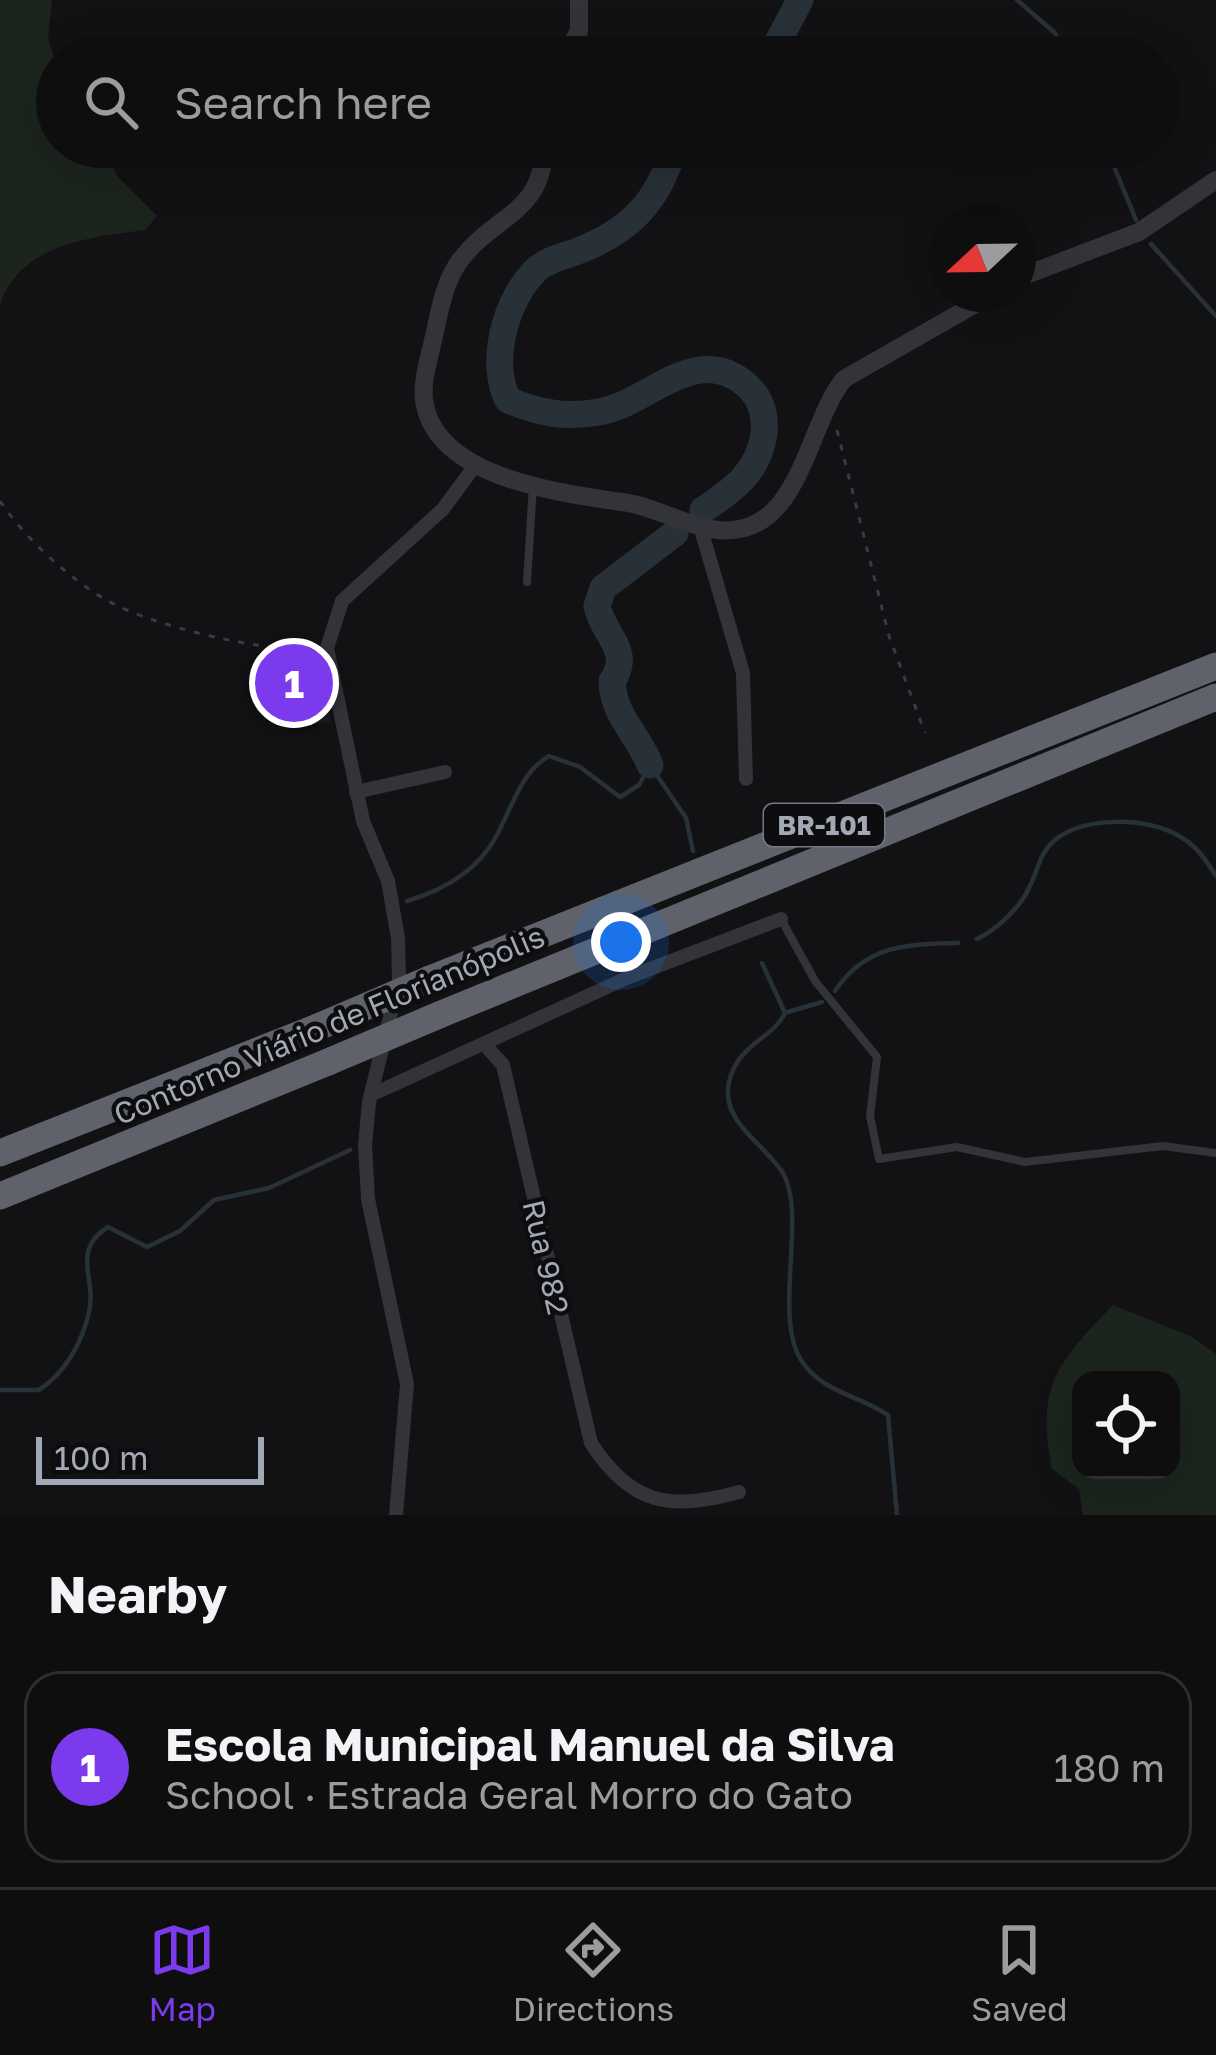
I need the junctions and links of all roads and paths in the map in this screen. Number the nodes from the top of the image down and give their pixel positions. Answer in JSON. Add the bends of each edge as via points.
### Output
{"nodes":[{"id":1,"x":579,"y":0,"type":"edge"},
{"id":2,"x":576,"y":36,"type":"edge"},
{"id":3,"x":544,"y":168,"type":"edge"},
{"id":4,"x":1216,"y":180,"type":"edge"},
{"id":5,"x":1036,"y":271,"type":"edge"},
{"id":6,"x":966,"y":312,"type":"edge"},
{"id":7,"x":830,"y":397,"type":"junction"},
{"id":8,"x":474,"y":467,"type":"junction"},
{"id":9,"x":533,"y":484,"type":"junction"},
{"id":10,"x":0,"y":501,"type":"edge"},
{"id":11,"x":700,"y":526,"type":"junction"},
{"id":12,"x":526,"y":582,"type":"dead end"},
{"id":13,"x":326,"y":648,"type":"junction"},
{"id":14,"x":1216,"y":666,"type":"edge"},
{"id":15,"x":1216,"y":697,"type":"edge"},
{"id":16,"x":925,"y":733,"type":"dead end"},
{"id":17,"x":446,"y":772,"type":"dead end"},
{"id":18,"x":746,"y":779,"type":"dead end"},
{"id":19,"x":356,"y":792,"type":"junction"},
{"id":20,"x":781,"y":919,"type":"joint"},
{"id":21,"x":486,"y":1046,"type":"junction"},
{"id":22,"x":371,"y":1094,"type":"junction"},
{"id":23,"x":0,"y":1153,"type":"edge"},
{"id":24,"x":1216,"y":1153,"type":"edge"},
{"id":25,"x":0,"y":1196,"type":"edge"},
{"id":26,"x":739,"y":1492,"type":"dead end"},
{"id":27,"x":400,"y":1510,"type":"edge"}],
"edges":[{"from":1,"to":2,"type":"street"},
{"from":3,"to":8,"type":"street","via":[[527,202],[452,275],[427,369],[431,420]]},
{"from":4,"to":5,"type":"street","via":[[1138,232]]},
{"from":6,"to":7,"type":"street","via":[[860,367]]},
{"from":7,"to":11,"type":"street","via":[[787,496],[742,528]]},
{"from":7,"to":16,"type":"path","via":[[889,636]]},
{"from":8,"to":9,"type":"street"},
{"from":8,"to":13,"type":"street","via":[[443,508],[342,601]]},
{"from":9,"to":11,"type":"street","via":[[643,505]]},
{"from":9,"to":12,"type":"lane"},
{"from":10,"to":13,"type":"path","via":[[75,578],[115,605],[260,648]]},
{"from":11,"to":18,"type":"street","via":[[743,673]]},
{"from":13,"to":19,"type":"street"},
{"from":14,"to":23,"type":"highway","name":"Contorno Viário de Florianópolis","number":"BR-101","bridge":true},
{"from":15,"to":25,"type":"highway","name":"Contorno Viário de Florianópolis","number":"BR-101","bridge":true},
{"from":17,"to":19,"type":"street"},
{"from":19,"to":22,"type":"street","via":[[388,880],[398,938],[399,980]]},
{"from":20,"to":21,"type":"street","via":[[629,977]]},
{"from":20,"to":24,"type":"lane","via":[[815,981],[873,1047],[879,1068],[870,1116],[879,1159],[957,1147],[1025,1162],[1163,1146]]},
{"from":21,"to":22,"type":"street"},
{"from":21,"to":26,"type":"street","name":"Rua 982","via":[[503,1065],[579,1413],[608,1469],[626,1487],[668,1502]]},
{"from":22,"to":27,"type":"street","via":[[368,1198],[406,1384]]}]}
